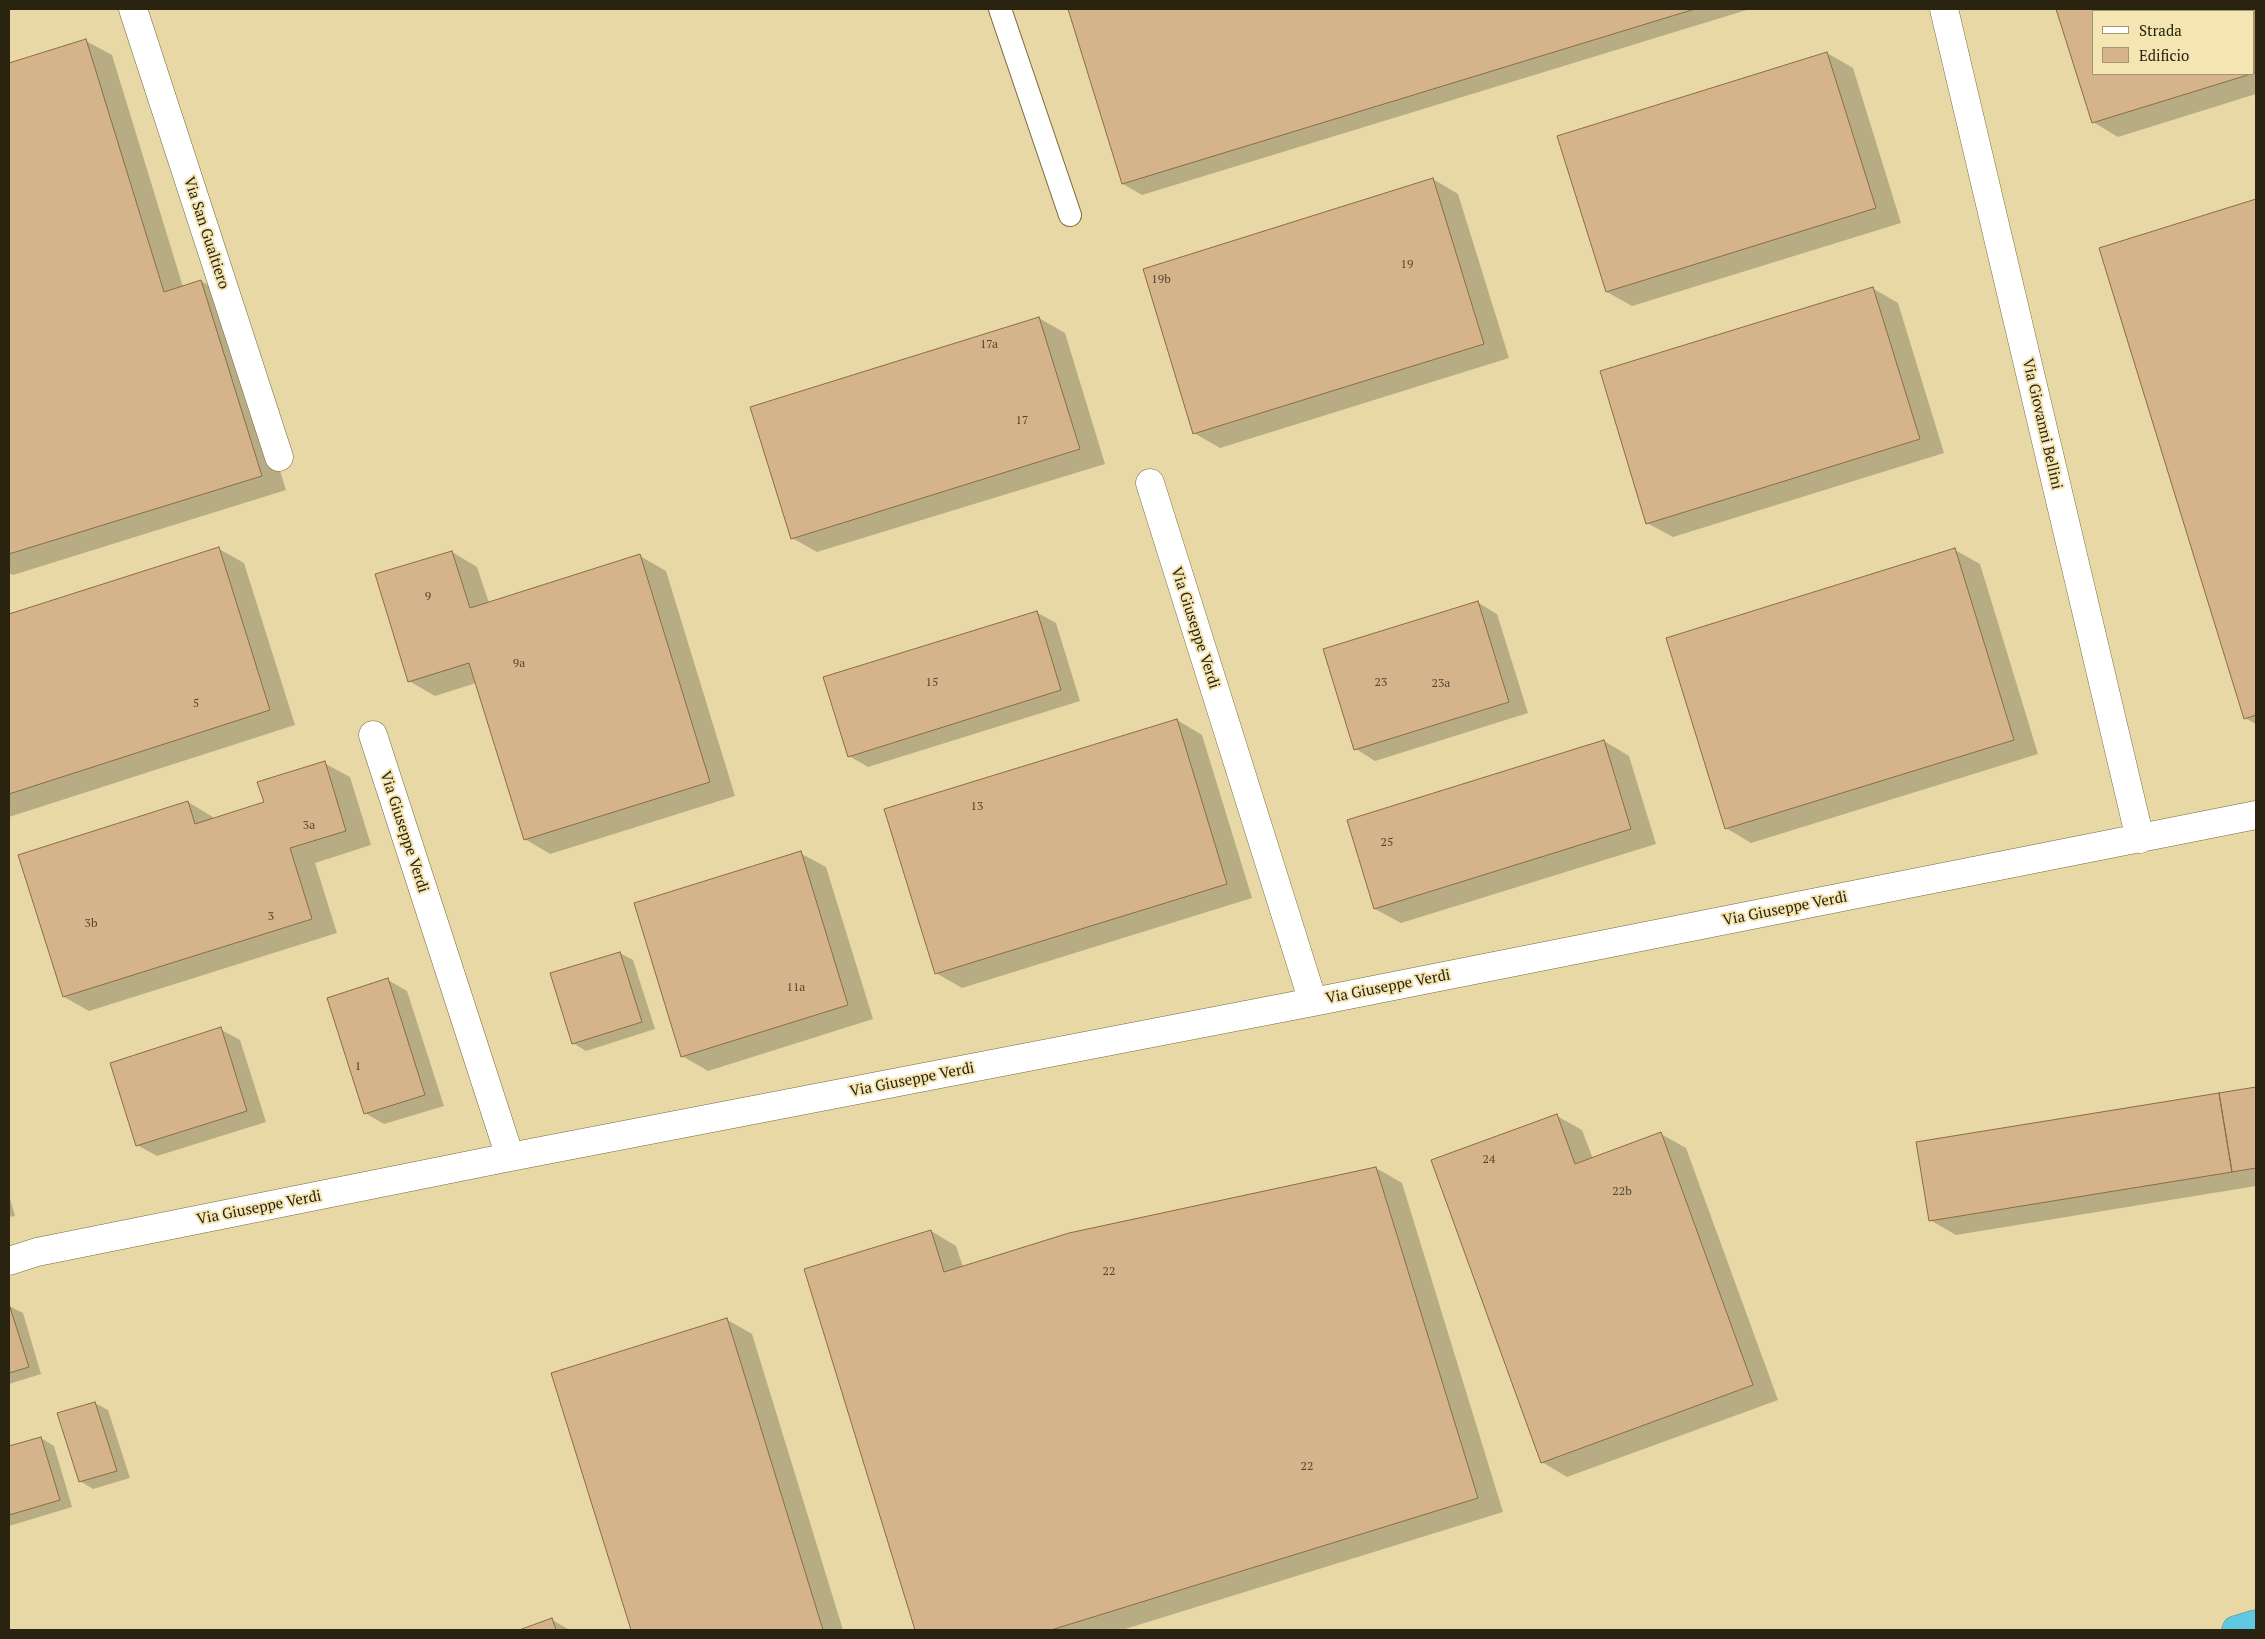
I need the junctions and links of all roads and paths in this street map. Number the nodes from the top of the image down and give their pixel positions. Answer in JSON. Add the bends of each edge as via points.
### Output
{"nodes":[{"id":1,"x":133,"y":9,"type":"edge"},
{"id":2,"x":1000,"y":9,"type":"edge"},
{"id":3,"x":1944,"y":9,"type":"edge"},
{"id":4,"x":1070,"y":215,"type":"dead end"},
{"id":5,"x":279,"y":457,"type":"dead end"},
{"id":6,"x":1150,"y":483,"type":"dead end"},
{"id":7,"x":373,"y":735,"type":"dead end"},
{"id":8,"x":2256,"y":815,"type":"edge"},
{"id":9,"x":2140,"y":839,"type":"junction"},
{"id":10,"x":1314,"y":1002,"type":"junction"},
{"id":11,"x":510,"y":1157,"type":"junction"},
{"id":12,"x":9,"y":1261,"type":"edge"},
{"id":13,"x":2256,"y":1624,"type":"edge"},
{"id":14,"x":2236,"y":1630,"type":"edge"}],
"edges":[{"from":1,"to":5,"type":"street","name":"Via San Gualtiero"},
{"from":2,"to":4,"type":"lane"},
{"from":3,"to":9,"type":"street","name":"Via Giovanni Bellini"},
{"from":6,"to":10,"type":"street","name":"Via Giuseppe Verdi"},
{"from":7,"to":11,"type":"street","name":"Via Giuseppe Verdi"},
{"from":8,"to":9,"type":"street","name":"Via Giuseppe Verdi"},
{"from":9,"to":10,"type":"street","name":"Via Giuseppe Verdi"},
{"from":10,"to":11,"type":"street","name":"Via Giuseppe Verdi"},
{"from":11,"to":12,"type":"street","name":"Via Giuseppe Verdi","via":[[36,1252]]},
{"from":13,"to":14,"type":"highway"}]}
